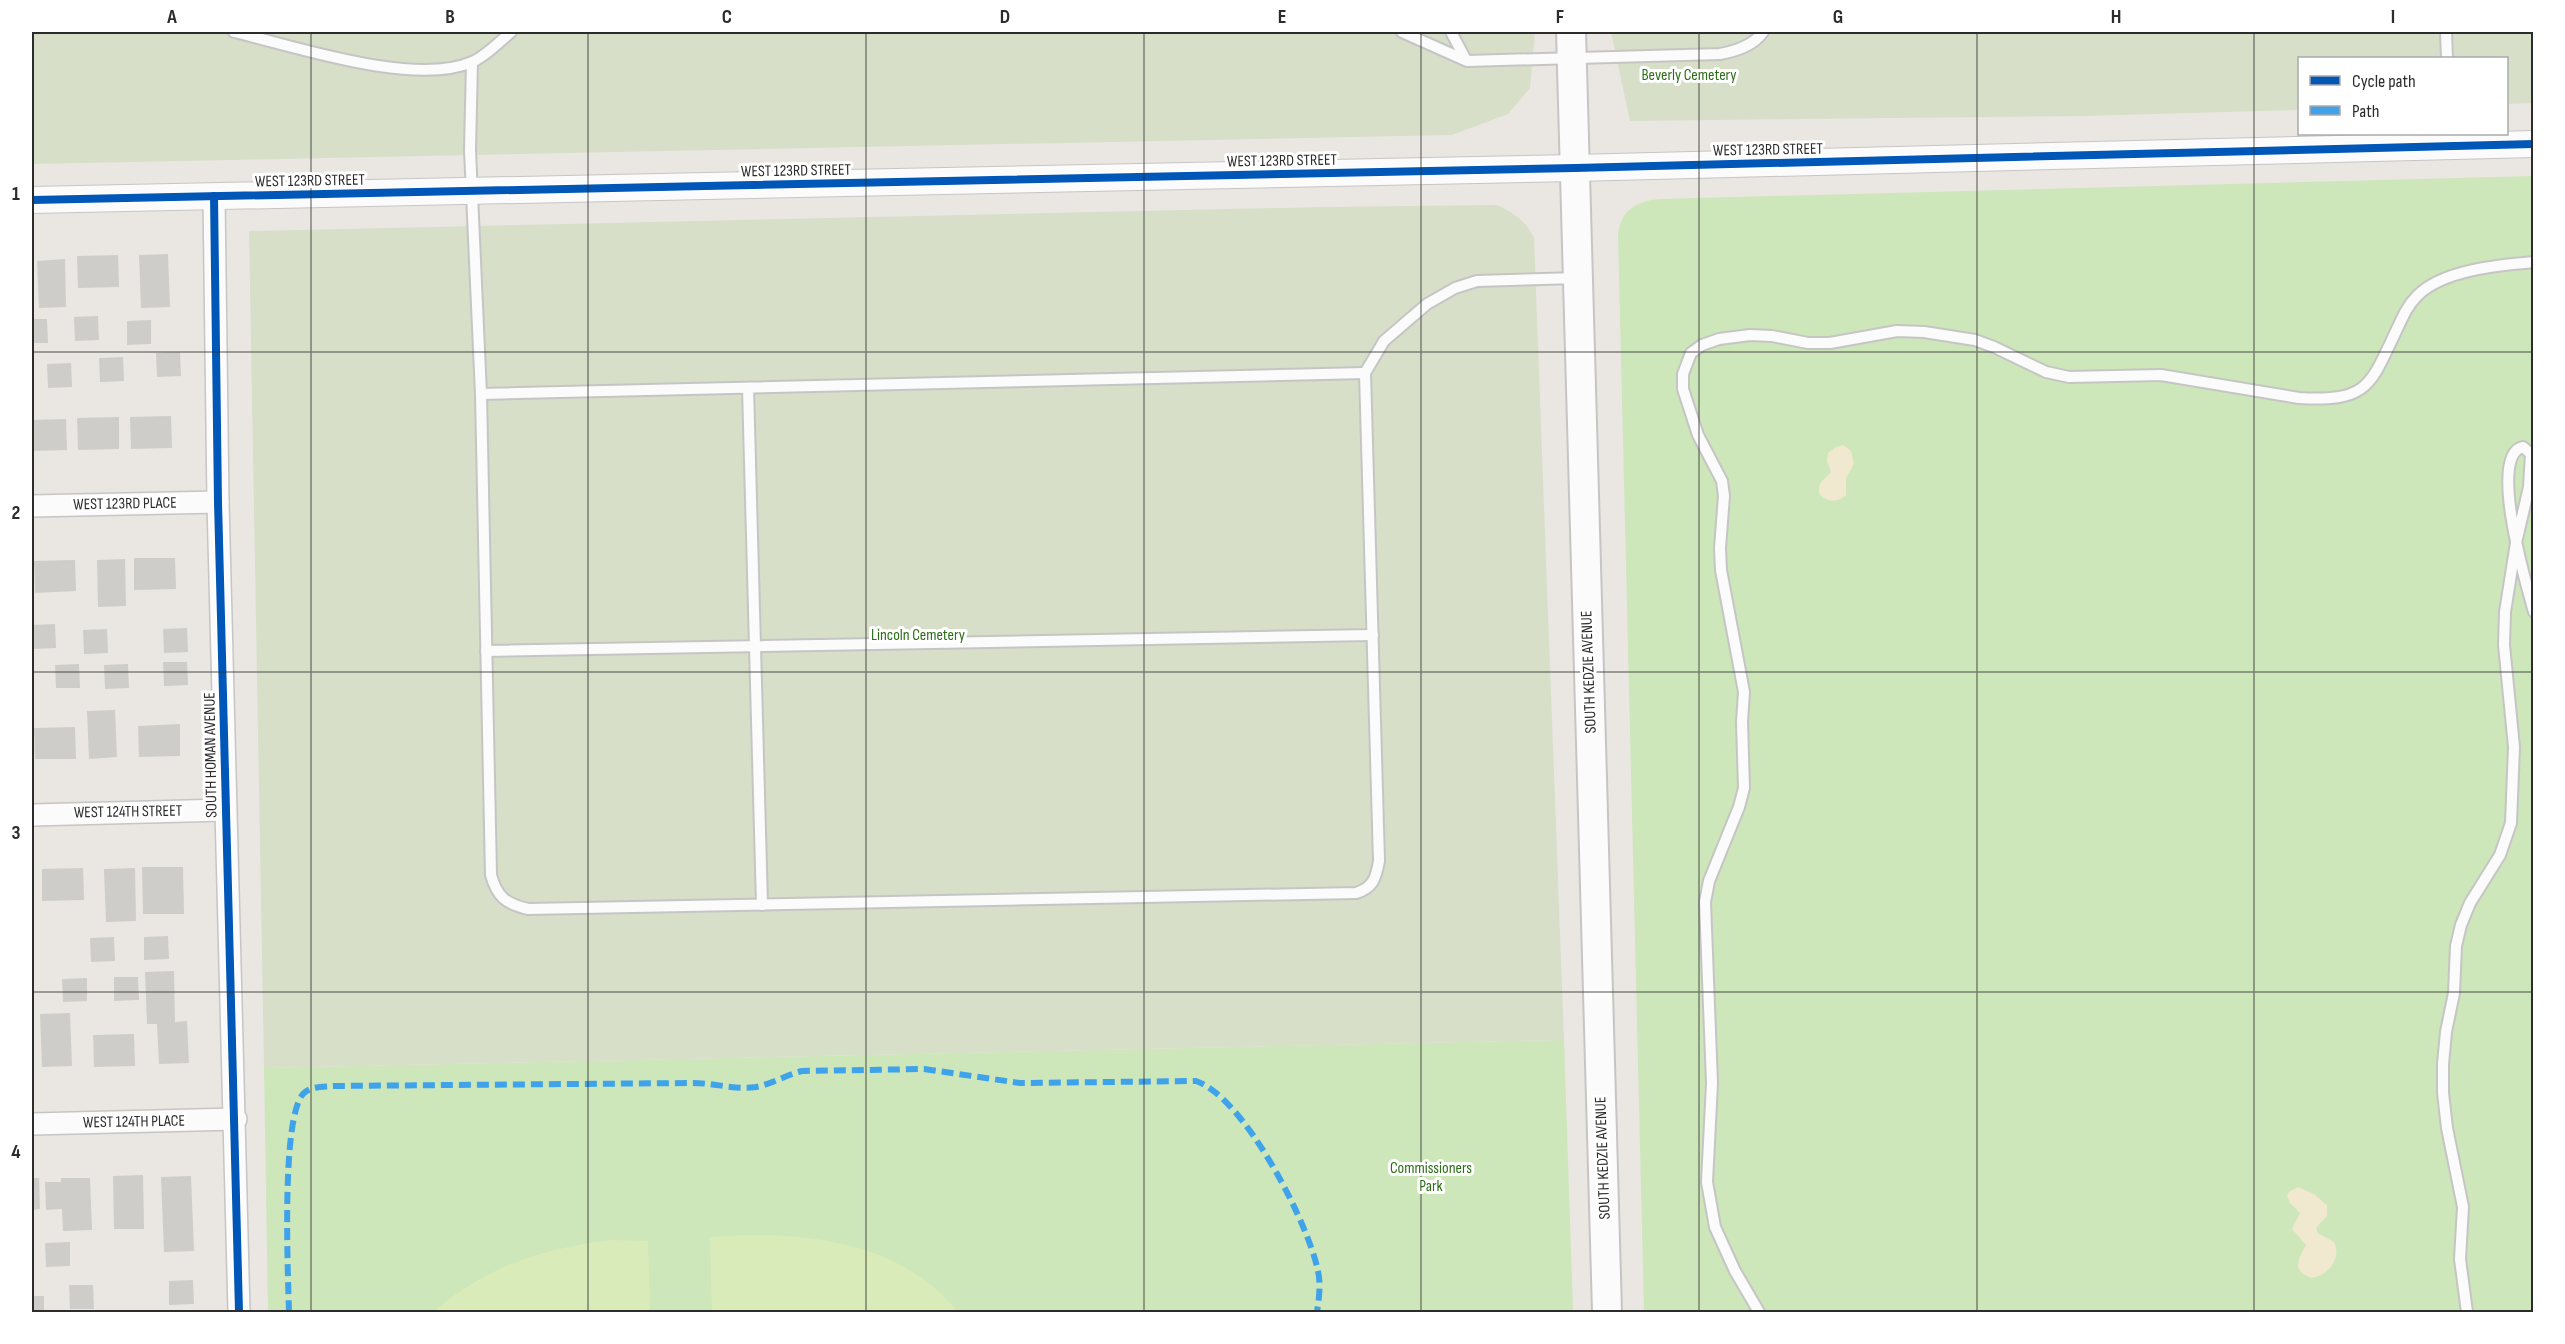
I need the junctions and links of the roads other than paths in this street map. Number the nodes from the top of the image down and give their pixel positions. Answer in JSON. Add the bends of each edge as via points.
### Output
{"nodes":[{"id":1,"x":234,"y":32,"type":"edge"},
{"id":2,"x":511,"y":32,"type":"edge"},
{"id":3,"x":1402,"y":32,"type":"edge"},
{"id":4,"x":1451,"y":32,"type":"edge"},
{"id":5,"x":1763,"y":32,"type":"edge"},
{"id":6,"x":2446,"y":32,"type":"edge"},
{"id":7,"x":1572,"y":45,"type":"edge"},
{"id":8,"x":2447,"y":57,"type":"edge"},
{"id":9,"x":1467,"y":61,"type":"junction"},
{"id":10,"x":472,"y":62,"type":"junction"},
{"id":11,"x":2450,"y":140,"type":"edge"},
{"id":12,"x":2534,"y":144,"type":"edge"},
{"id":13,"x":1575,"y":168,"type":"junction"},
{"id":14,"x":472,"y":191,"type":"junction"},
{"id":15,"x":214,"y":196,"type":"junction"},
{"id":16,"x":32,"y":200,"type":"edge"},
{"id":17,"x":2534,"y":262,"type":"edge"},
{"id":18,"x":1578,"y":278,"type":"junction"},
{"id":19,"x":1365,"y":373,"type":"junction"},
{"id":20,"x":748,"y":388,"type":"junction"},
{"id":21,"x":481,"y":394,"type":"junction"},
{"id":22,"x":218,"y":502,"type":"junction"},
{"id":23,"x":32,"y":506,"type":"edge"},
{"id":24,"x":2516,"y":543,"type":"junction"},
{"id":25,"x":2534,"y":612,"type":"edge"},
{"id":26,"x":1373,"y":635,"type":"junction"},
{"id":27,"x":756,"y":646,"type":"junction"},
{"id":28,"x":486,"y":651,"type":"junction"},
{"id":29,"x":225,"y":810,"type":"junction"},
{"id":30,"x":32,"y":815,"type":"edge"},
{"id":31,"x":762,"y":905,"type":"junction"},
{"id":32,"x":236,"y":1119,"type":"junction"},
{"id":33,"x":32,"y":1124,"type":"edge"},
{"id":34,"x":239,"y":1312,"type":"edge"},
{"id":35,"x":1607,"y":1312,"type":"edge"},
{"id":36,"x":1758,"y":1312,"type":"edge"},
{"id":37,"x":2467,"y":1312,"type":"edge"}],
"edges":[{"from":1,"to":10,"type":"lane","via":[[408,70],[448,69]]},
{"from":2,"to":10,"type":"lane"},
{"from":3,"to":9,"type":"lane"},
{"from":4,"to":9,"type":"lane"},
{"from":5,"to":7,"type":"lane","via":[[1739,50],[1720,54]]},
{"from":6,"to":8,"type":"lane"},
{"from":7,"to":9,"type":"lane"},
{"from":7,"to":13,"type":"main road","name":"SOUTH KEDZIE AVENUE"},
{"from":10,"to":14,"type":"lane"},
{"from":11,"to":12,"type":"street","name":"WEST 123RD STREET"},
{"from":11,"to":13,"type":"street","name":"WEST 123RD STREET"},
{"from":13,"to":14,"type":"street","name":"WEST 123RD STREET"},
{"from":13,"to":18,"type":"main road","name":"SOUTH KEDZIE AVENUE"},
{"from":14,"to":15,"type":"street","name":"WEST 123RD STREET"},
{"from":14,"to":21,"type":"lane"},
{"from":15,"to":16,"type":"street","name":"WEST 123RD STREET"},
{"from":15,"to":22,"type":"street","name":"SOUTH HOMAN AVENUE"},
{"from":17,"to":36,"type":"lane","via":[[2470,271],[2430,286],[2409,306],[2374,377],[2364,388],[2322,400],[2161,375],[2069,377],[2046,372],[1975,340],[1924,332],[1897,331],[1830,343],[1750,335],[1719,339],[1691,353],[1683,374],[1683,389],[1698,435],[1722,481],[1721,570],[1744,692],[1744,788],[1708,881],[1704,920],[1713,1083],[1707,1182],[1715,1227]]},
{"from":18,"to":19,"type":"lane","via":[[1477,281],[1455,288],[1407,319],[1384,341]]},
{"from":18,"to":35,"type":"main road","name":"SOUTH KEDZIE AVENUE"},
{"from":19,"to":20,"type":"lane"},
{"from":19,"to":26,"type":"lane"},
{"from":20,"to":21,"type":"lane"},
{"from":20,"to":27,"type":"lane"},
{"from":21,"to":28,"type":"lane"},
{"from":22,"to":23,"type":"street","name":"WEST 123RD PLACE"},
{"from":22,"to":29,"type":"street","name":"SOUTH HOMAN AVENUE"},
{"from":24,"to":24,"type":"lane","via":[[2510,507],[2510,460],[2516,449],[2523,447],[2531,454],[2532,468]]},
{"from":24,"to":25,"type":"lane"},
{"from":24,"to":37,"type":"lane","via":[[2504,645],[2514,747],[2511,823],[2500,855],[2461,925],[2443,1064],[2447,1128],[2463,1207],[2460,1259]]},
{"from":26,"to":27,"type":"lane"},
{"from":26,"to":31,"type":"lane","via":[[1379,861],[1377,875],[1365,891]]},
{"from":27,"to":28,"type":"lane"},
{"from":27,"to":31,"type":"lane"},
{"from":28,"to":31,"type":"lane","via":[[491,875],[502,898],[528,909]]},
{"from":29,"to":30,"type":"street","name":"WEST 124TH STREET"},
{"from":29,"to":32,"type":"street","name":"SOUTH HOMAN AVENUE"},
{"from":32,"to":33,"type":"street","name":"WEST 124TH PLACE"},
{"from":32,"to":34,"type":"street","name":"SOUTH HOMAN AVENUE"}]}
